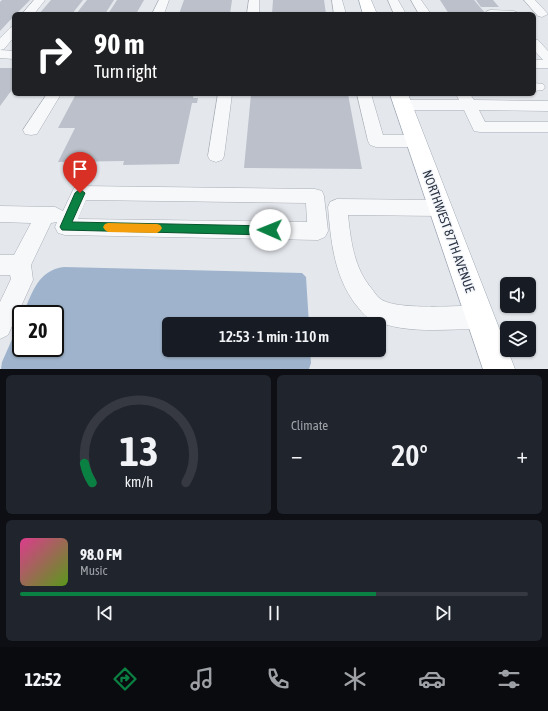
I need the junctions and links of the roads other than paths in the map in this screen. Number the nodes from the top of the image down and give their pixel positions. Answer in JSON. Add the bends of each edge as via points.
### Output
{"nodes":[{"id":1,"x":40,"y":0,"type":"edge"},
{"id":2,"x":164,"y":0,"type":"edge"},
{"id":3,"x":254,"y":0,"type":"edge"},
{"id":4,"x":337,"y":0,"type":"edge"},
{"id":5,"x":365,"y":0,"type":"edge"},
{"id":6,"x":393,"y":0,"type":"edge"},
{"id":7,"x":416,"y":0,"type":"edge"},
{"id":8,"x":529,"y":0,"type":"edge"},
{"id":9,"x":30,"y":12,"type":"edge"},
{"id":10,"x":159,"y":12,"type":"edge"},
{"id":11,"x":253,"y":12,"type":"edge"},
{"id":12,"x":340,"y":12,"type":"edge"},
{"id":13,"x":369,"y":12,"type":"edge"},
{"id":14,"x":399,"y":12,"type":"edge"},
{"id":15,"x":424,"y":12,"type":"edge"},
{"id":16,"x":541,"y":19,"type":"edge"},
{"id":17,"x":12,"y":32,"type":"edge"},
{"id":18,"x":540,"y":45,"type":"edge"},
{"id":19,"x":0,"y":46,"type":"edge"},
{"id":20,"x":0,"y":54,"type":"edge"},
{"id":21,"x":12,"y":55,"type":"edge"},
{"id":22,"x":548,"y":58,"type":"edge"},
{"id":23,"x":536,"y":64,"type":"edge"},
{"id":24,"x":548,"y":64,"type":"edge"},
{"id":25,"x":53,"y":96,"type":"edge"},
{"id":26,"x":225,"y":96,"type":"edge"},
{"id":27,"x":365,"y":96,"type":"edge"},
{"id":28,"x":401,"y":99,"type":"edge"},
{"id":29,"x":466,"y":100,"type":"edge"},
{"id":30,"x":548,"y":106,"type":"edge"},
{"id":31,"x":548,"y":127,"type":"edge"},
{"id":32,"x":30,"y":130,"type":"dead end"},
{"id":33,"x":416,"y":141,"type":"junction"},
{"id":34,"x":216,"y":156,"type":"dead end"},
{"id":35,"x":441,"y":208,"type":"junction"},
{"id":36,"x":0,"y":214,"type":"edge"},
{"id":37,"x":45,"y":215,"type":"junction"},
{"id":38,"x":70,"y":216,"type":"junction"},
{"id":39,"x":10,"y":265,"type":"edge"},
{"id":40,"x":480,"y":317,"type":"junction"},
{"id":41,"x":0,"y":327,"type":"edge"},
{"id":42,"x":499,"y":369,"type":"edge"}],
"edges":[{"from":1,"to":9,"type":"street"},
{"from":2,"to":10,"type":"street"},
{"from":3,"to":11,"type":"street"},
{"from":4,"to":12,"type":"street"},
{"from":5,"to":13,"type":"main road"},
{"from":6,"to":14,"type":"street"},
{"from":7,"to":15,"type":"street"},
{"from":8,"to":16,"type":"street"},
{"from":17,"to":19,"type":"street"},
{"from":18,"to":22,"type":"street"},
{"from":20,"to":21,"type":"street"},
{"from":23,"to":24,"type":"street"},
{"from":25,"to":32,"type":"street"},
{"from":26,"to":34,"type":"street"},
{"from":27,"to":33,"type":"street","via":[[376,141]]},
{"from":28,"to":29,"type":"street"},
{"from":28,"to":33,"type":"main road","name":"NORTHWEST 87TH AVENUE"},
{"from":29,"to":30,"type":"street"},
{"from":29,"to":31,"type":"street","via":[[480,127]]},
{"from":33,"to":35,"type":"main road","name":"NORTHWEST 87TH AVENUE"},
{"from":35,"to":40,"type":"main road","name":"NORTHWEST 87TH AVENUE"},
{"from":35,"to":40,"type":"street","via":[[337,207],[348,272],[362,295],[376,309],[407,317]]},
{"from":36,"to":37,"type":"street"},
{"from":37,"to":38,"type":"street"},
{"from":37,"to":39,"type":"street"},
{"from":38,"to":38,"type":"street","via":[[80,193],[315,196],[318,231],[65,227]]},
{"from":39,"to":41,"type":"street","via":[[22,280]]},
{"from":40,"to":42,"type":"main road","name":"NORTHWEST 87TH AVENUE"}]}
